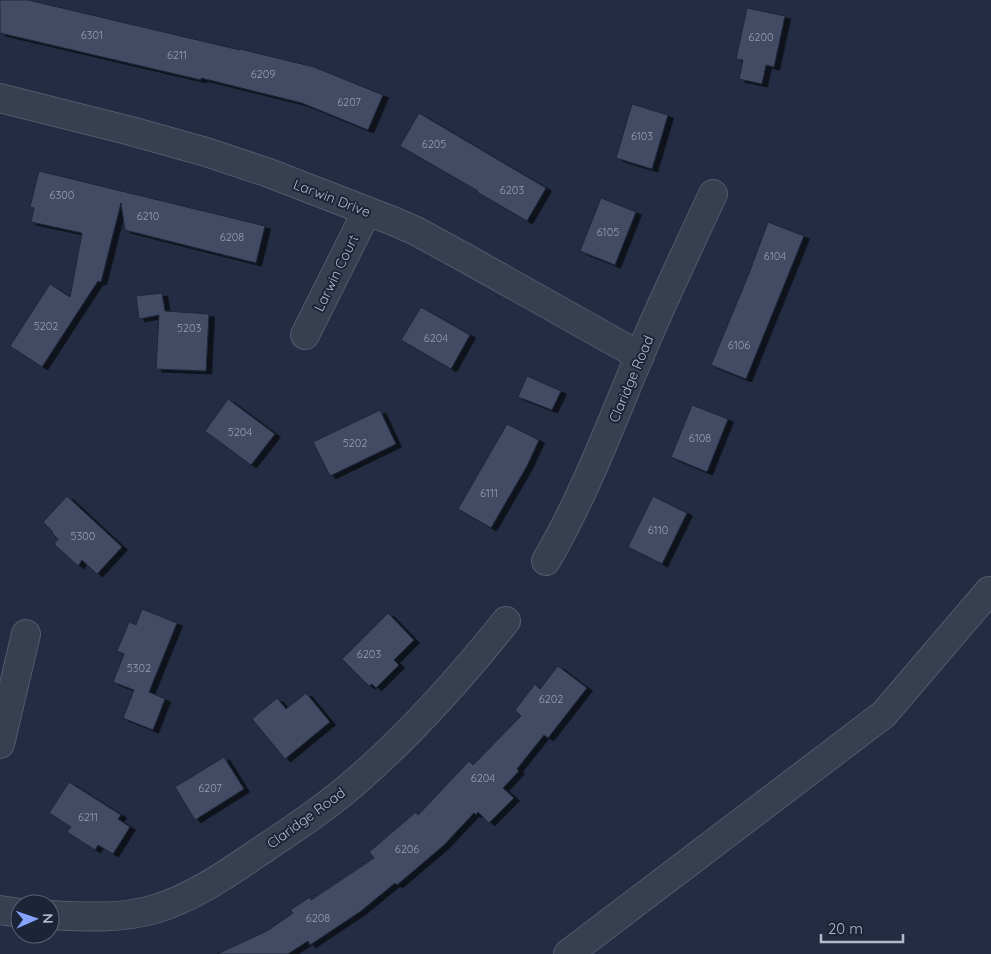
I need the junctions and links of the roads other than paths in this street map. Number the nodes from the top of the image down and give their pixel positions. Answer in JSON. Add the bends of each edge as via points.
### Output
{"nodes":[{"id":1,"x":0,"y":98,"type":"edge"},
{"id":2,"x":713,"y":194,"type":"dead end"},
{"id":3,"x":367,"y":211,"type":"junction"},
{"id":4,"x":306,"y":335,"type":"dead end"},
{"id":5,"x":640,"y":356,"type":"junction"},
{"id":6,"x":546,"y":561,"type":"dead end"},
{"id":7,"x":988,"y":591,"type":"dead end"},
{"id":8,"x":506,"y":621,"type":"dead end"},
{"id":9,"x":26,"y":634,"type":"dead end"},
{"id":10,"x":0,"y":744,"type":"edge"},
{"id":11,"x":60,"y":915,"type":"edge"},
{"id":12,"x":568,"y":954,"type":"edge"}],
"edges":[{"from":1,"to":3,"type":"street","name":"Larwin Drive","via":[[206,152]]},
{"from":2,"to":5,"type":"street","name":"Claridge Road"},
{"from":3,"to":4,"type":"street","name":"Larwin Court"},
{"from":3,"to":5,"type":"street","name":"Larwin Drive","via":[[416,231]]},
{"from":5,"to":6,"type":"street","name":"Claridge Road","via":[[602,449]]},
{"from":7,"to":12,"type":"street","via":[[884,714]]},
{"from":8,"to":11,"type":"street","name":"Claridge Road","via":[[428,712],[361,777],[236,868],[175,902],[154,909],[107,916]]},
{"from":9,"to":10,"type":"street"}]}
